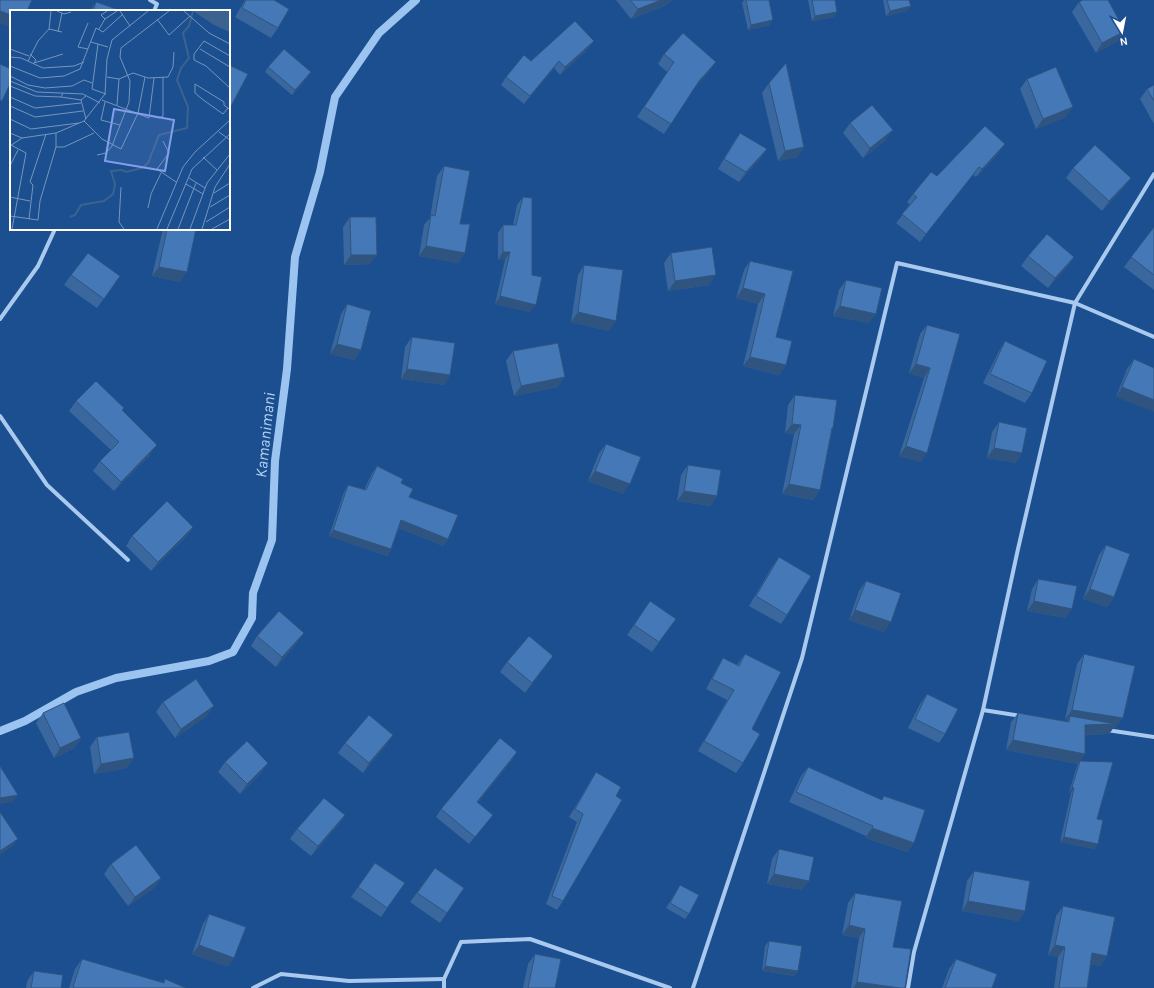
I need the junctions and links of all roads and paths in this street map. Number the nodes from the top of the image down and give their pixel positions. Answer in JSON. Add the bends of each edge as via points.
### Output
{"nodes":[{"id":1,"x":150,"y":0,"type":"edge"},
{"id":2,"x":154,"y":10,"type":"edge"},
{"id":3,"x":1154,"y":174,"type":"edge"},
{"id":4,"x":55,"y":230,"type":"edge"},
{"id":5,"x":1075,"y":303,"type":"junction"},
{"id":6,"x":0,"y":319,"type":"edge"},
{"id":7,"x":1154,"y":337,"type":"edge"},
{"id":8,"x":0,"y":416,"type":"edge"},
{"id":9,"x":128,"y":560,"type":"dead end"},
{"id":10,"x":983,"y":710,"type":"junction"},
{"id":11,"x":1030,"y":717,"type":"edge"},
{"id":12,"x":1100,"y":728,"type":"edge"},
{"id":13,"x":1154,"y":737,"type":"edge"},
{"id":14,"x":444,"y":979,"type":"junction"},
{"id":15,"x":253,"y":988,"type":"edge"},
{"id":16,"x":444,"y":988,"type":"edge"},
{"id":17,"x":670,"y":988,"type":"edge"},
{"id":18,"x":693,"y":988,"type":"edge"},
{"id":19,"x":908,"y":988,"type":"edge"}],
"edges":[{"from":1,"to":2,"type":"street","via":[[157,4]]},
{"from":3,"to":5,"type":"street"},
{"from":4,"to":6,"type":"street","via":[[38,266]]},
{"from":5,"to":7,"type":"street"},
{"from":5,"to":10,"type":"street"},
{"from":5,"to":18,"type":"street","via":[[897,263],[802,658]]},
{"from":8,"to":9,"type":"street","via":[[47,485]]},
{"from":10,"to":11,"type":"street"},
{"from":10,"to":19,"type":"street","via":[[914,952]]},
{"from":12,"to":13,"type":"street"},
{"from":14,"to":15,"type":"street","via":[[349,981],[281,974]]},
{"from":14,"to":16,"type":"street"},
{"from":14,"to":17,"type":"street","via":[[461,942],[530,939]]}]}
